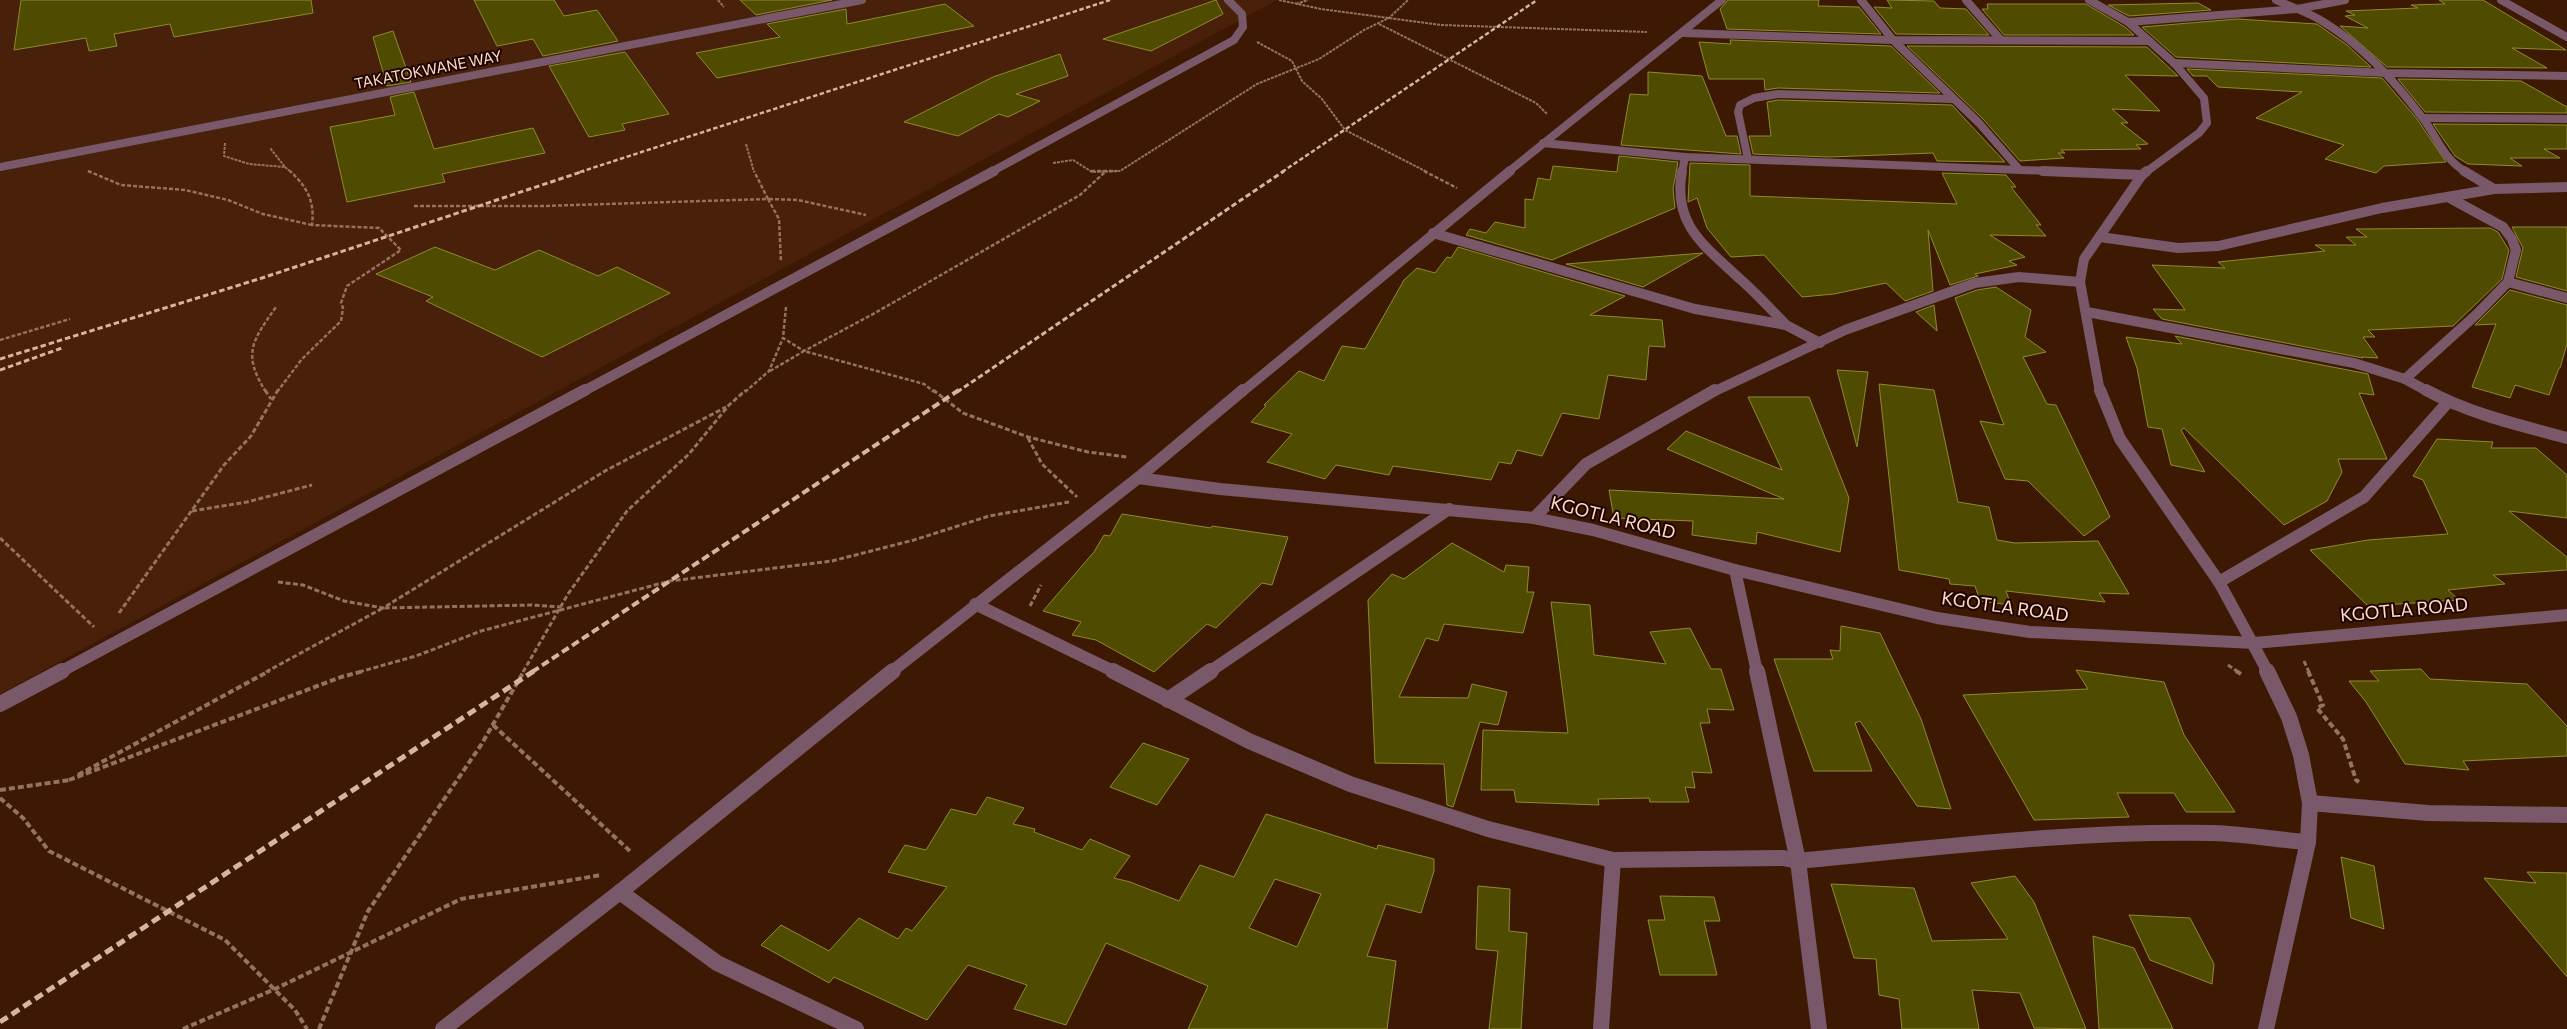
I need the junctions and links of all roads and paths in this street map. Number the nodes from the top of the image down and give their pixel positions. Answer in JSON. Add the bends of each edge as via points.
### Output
{"nodes":[{"id":1,"x":862,"y":0,"type":"edge"},
{"id":2,"x":1228,"y":0,"type":"edge"},
{"id":3,"x":1279,"y":0,"type":"edge"},
{"id":4,"x":1308,"y":0,"type":"edge"},
{"id":5,"x":1408,"y":0,"type":"edge"},
{"id":6,"x":1722,"y":0,"type":"edge"},
{"id":7,"x":1861,"y":0,"type":"edge"},
{"id":8,"x":1966,"y":0,"type":"edge"},
{"id":9,"x":2089,"y":0,"type":"edge"},
{"id":10,"x":2276,"y":0,"type":"edge"},
{"id":11,"x":2345,"y":0,"type":"edge"},
{"id":12,"x":2501,"y":0,"type":"edge"},
{"id":13,"x":1295,"y":4,"type":"junction"},
{"id":14,"x":2297,"y":9,"type":"junction"},
{"id":15,"x":1390,"y":18,"type":"junction"},
{"id":16,"x":2128,"y":22,"type":"junction"},
{"id":17,"x":1378,"y":24,"type":"junction"},
{"id":18,"x":1653,"y":33,"type":"dead end"},
{"id":19,"x":1683,"y":33,"type":"junction"},
{"id":20,"x":1238,"y":34,"type":"junction"},
{"id":21,"x":2567,"y":36,"type":"edge"},
{"id":22,"x":2000,"y":39,"type":"junction"},
{"id":23,"x":1893,"y":40,"type":"junction"},
{"id":24,"x":2149,"y":41,"type":"junction"},
{"id":25,"x":2174,"y":63,"type":"junction"},
{"id":26,"x":1297,"y":69,"type":"junction"},
{"id":27,"x":2387,"y":73,"type":"junction"},
{"id":28,"x":2567,"y":76,"type":"edge"},
{"id":29,"x":1953,"y":99,"type":"junction"},
{"id":30,"x":1552,"y":118,"type":"dead end"},
{"id":31,"x":2424,"y":118,"type":"junction"},
{"id":32,"x":2567,"y":119,"type":"edge"},
{"id":33,"x":228,"y":122,"type":"junction"},
{"id":34,"x":1543,"y":143,"type":"junction"},
{"id":35,"x":746,"y":144,"type":"dead end"},
{"id":36,"x":270,"y":148,"type":"dead end"},
{"id":37,"x":55,"y":156,"type":"junction"},
{"id":38,"x":1684,"y":157,"type":"junction"},
{"id":39,"x":1748,"y":159,"type":"junction"},
{"id":40,"x":1008,"y":163,"type":"junction"},
{"id":41,"x":0,"y":167,"type":"edge"},
{"id":42,"x":285,"y":167,"type":"junction"},
{"id":43,"x":2019,"y":169,"type":"junction"},
{"id":44,"x":1105,"y":172,"type":"junction"},
{"id":45,"x":2142,"y":175,"type":"junction"},
{"id":46,"x":2567,"y":188,"type":"edge"},
{"id":47,"x":2494,"y":189,"type":"junction"},
{"id":48,"x":1461,"y":190,"type":"dead end"},
{"id":49,"x":2448,"y":197,"type":"junction"},
{"id":50,"x":768,"y":199,"type":"junction"},
{"id":51,"x":414,"y":206,"type":"dead end"},
{"id":52,"x":899,"y":222,"type":"junction"},
{"id":53,"x":312,"y":225,"type":"junction"},
{"id":54,"x":1433,"y":233,"type":"junction"},
{"id":55,"x":2100,"y":237,"type":"junction"},
{"id":56,"x":2080,"y":282,"type":"junction"},
{"id":57,"x":2508,"y":282,"type":"junction"},
{"id":58,"x":784,"y":284,"type":"junction"},
{"id":59,"x":2567,"y":298,"type":"edge"},
{"id":60,"x":276,"y":307,"type":"dead end"},
{"id":61,"x":2087,"y":312,"type":"junction"},
{"id":62,"x":70,"y":319,"type":"dead end"},
{"id":63,"x":1786,"y":325,"type":"junction"},
{"id":64,"x":782,"y":338,"type":"junction"},
{"id":65,"x":0,"y":340,"type":"edge"},
{"id":66,"x":1820,"y":342,"type":"junction"},
{"id":67,"x":804,"y":351,"type":"junction"},
{"id":68,"x":769,"y":371,"type":"junction"},
{"id":69,"x":2405,"y":379,"type":"junction"},
{"id":70,"x":272,"y":399,"type":"junction"},
{"id":71,"x":2448,"y":402,"type":"junction"},
{"id":72,"x":728,"y":406,"type":"junction"},
{"id":73,"x":1028,"y":437,"type":"junction"},
{"id":74,"x":2567,"y":438,"type":"edge"},
{"id":75,"x":1132,"y":457,"type":"dead end"},
{"id":76,"x":1138,"y":478,"type":"junction"},
{"id":77,"x":312,"y":486,"type":"dead end"},
{"id":78,"x":1449,"y":509,"type":"junction"},
{"id":79,"x":192,"y":511,"type":"junction"},
{"id":80,"x":1534,"y":518,"type":"junction"},
{"id":81,"x":0,"y":538,"type":"edge"},
{"id":82,"x":1735,"y":570,"type":"junction"},
{"id":83,"x":234,"y":578,"type":"junction"},
{"id":84,"x":2219,"y":582,"type":"junction"},
{"id":85,"x":975,"y":604,"type":"junction"},
{"id":86,"x":383,"y":608,"type":"junction"},
{"id":87,"x":561,"y":608,"type":"junction"},
{"id":88,"x":2567,"y":615,"type":"edge"},
{"id":89,"x":114,"y":620,"type":"dead end"},
{"id":90,"x":2254,"y":643,"type":"junction"},
{"id":91,"x":87,"y":657,"type":"junction"},
{"id":92,"x":2312,"y":657,"type":"dead end"},
{"id":93,"x":2224,"y":663,"type":"dead end"},
{"id":94,"x":2244,"y":676,"type":"dead end"},
{"id":95,"x":1168,"y":700,"type":"junction"},
{"id":96,"x":0,"y":704,"type":"edge"},
{"id":97,"x":493,"y":725,"type":"junction"},
{"id":98,"x":69,"y":780,"type":"junction"},
{"id":99,"x":2364,"y":785,"type":"dead end"},
{"id":100,"x":0,"y":790,"type":"edge"},
{"id":101,"x":0,"y":798,"type":"edge"},
{"id":102,"x":2310,"y":803,"type":"junction"},
{"id":103,"x":2567,"y":815,"type":"edge"},
{"id":104,"x":2308,"y":842,"type":"junction"},
{"id":105,"x":634,"y":856,"type":"dead end"},
{"id":106,"x":1613,"y":860,"type":"junction"},
{"id":107,"x":1798,"y":861,"type":"junction"},
{"id":108,"x":612,"y":873,"type":"dead end"},
{"id":109,"x":620,"y":892,"type":"junction"},
{"id":110,"x":351,"y":951,"type":"junction"},
{"id":111,"x":275,"y":989,"type":"junction"},
{"id":112,"x":182,"y":1029,"type":"edge"},
{"id":113,"x":307,"y":1029,"type":"edge"},
{"id":114,"x":319,"y":1029,"type":"edge"},
{"id":115,"x":443,"y":1029,"type":"edge"},
{"id":116,"x":856,"y":1029,"type":"edge"},
{"id":117,"x":1602,"y":1029,"type":"edge"},
{"id":118,"x":1819,"y":1029,"type":"edge"},
{"id":119,"x":2266,"y":1029,"type":"edge"}],
"edges":[{"from":1,"to":33,"type":"street","name":"TAKATOKWANE WAY"},
{"from":2,"to":20,"type":"street","via":[[1242,14],[1243,27]]},
{"from":3,"to":13,"type":"path"},
{"from":4,"to":13,"type":"path"},
{"from":5,"to":15,"type":"path"},
{"from":6,"to":19,"type":"street"},
{"from":7,"to":23,"type":"street"},
{"from":8,"to":22,"type":"street"},
{"from":9,"to":16,"type":"street"},
{"from":10,"to":14,"type":"street"},
{"from":11,"to":14,"type":"street"},
{"from":12,"to":21,"type":"street"},
{"from":13,"to":15,"type":"path"},
{"from":14,"to":16,"type":"street"},
{"from":14,"to":27,"type":"street","via":[[2343,35]]},
{"from":15,"to":17,"type":"path"},
{"from":15,"to":18,"type":"path","via":[[1475,27]]},
{"from":16,"to":24,"type":"street"},
{"from":17,"to":26,"type":"path"},
{"from":17,"to":30,"type":"path","via":[[1536,103]]},
{"from":19,"to":23,"type":"street"},
{"from":19,"to":34,"type":"street"},
{"from":20,"to":26,"type":"path","via":[[1284,56]]},
{"from":20,"to":40,"type":"street","via":[[1212,54]]},
{"from":22,"to":23,"type":"street"},
{"from":22,"to":24,"type":"street"},
{"from":23,"to":29,"type":"street"},
{"from":24,"to":25,"type":"street"},
{"from":25,"to":27,"type":"street"},
{"from":25,"to":45,"type":"street","via":[[2204,98],[2207,123],[2199,133]]},
{"from":26,"to":44,"type":"path","via":[[1258,84],[1120,171]]},
{"from":26,"to":48,"type":"path","via":[[1302,81],[1322,99],[1345,130]]},
{"from":27,"to":28,"type":"street"},
{"from":27,"to":31,"type":"street"},
{"from":29,"to":39,"type":"street","via":[[1800,94],[1754,98],[1740,105],[1738,112]]},
{"from":29,"to":43,"type":"street"},
{"from":31,"to":32,"type":"street"},
{"from":31,"to":47,"type":"street","via":[[2442,152],[2459,168]]},
{"from":33,"to":37,"type":"street","name":"TAKATOKWANE WAY"},
{"from":33,"to":42,"type":"path","via":[[224,156],[249,164]]},
{"from":34,"to":38,"type":"street"},
{"from":34,"to":54,"type":"street"},
{"from":35,"to":50,"type":"path","via":[[753,170]]},
{"from":36,"to":42,"type":"path"},
{"from":37,"to":41,"type":"street","name":"TAKATOKWANE WAY"},
{"from":37,"to":53,"type":"path","via":[[121,185],[185,190]]},
{"from":38,"to":39,"type":"street"},
{"from":38,"to":63,"type":"street","via":[[1679,195],[1692,230],[1703,245]]},
{"from":39,"to":43,"type":"street"},
{"from":40,"to":44,"type":"path","via":[[1045,164],[1073,160],[1092,172]]},
{"from":40,"to":52,"type":"street"},
{"from":42,"to":53,"type":"path","via":[[300,180],[312,198]]},
{"from":43,"to":45,"type":"street"},
{"from":44,"to":67,"type":"path","via":[[1080,196]]},
{"from":45,"to":55,"type":"street"},
{"from":46,"to":47,"type":"street"},
{"from":47,"to":49,"type":"street"},
{"from":49,"to":55,"type":"street","via":[[2382,208],[2218,246],[2178,248]]},
{"from":49,"to":57,"type":"street","via":[[2503,227],[2516,250]]},
{"from":50,"to":51,"type":"path","via":[[542,206]]},
{"from":50,"to":52,"type":"path","via":[[798,200]]},
{"from":50,"to":58,"type":"path","via":[[779,219]]},
{"from":52,"to":58,"type":"street"},
{"from":53,"to":70,"type":"path","via":[[379,228],[402,250],[346,286],[341,303],[341,321],[302,359]]},
{"from":54,"to":63,"type":"street","via":[[1696,309]]},
{"from":54,"to":76,"type":"street"},
{"from":55,"to":56,"type":"street","via":[[2084,259]]},
{"from":56,"to":61,"type":"street"},
{"from":56,"to":66,"type":"street","via":[[2020,277],[1975,283]]},
{"from":57,"to":59,"type":"street"},
{"from":57,"to":69,"type":"street"},
{"from":58,"to":64,"type":"path","via":[[788,294]]},
{"from":58,"to":83,"type":"street"},
{"from":60,"to":70,"type":"path","via":[[256,335],[249,353],[252,368]]},
{"from":61,"to":69,"type":"street","via":[[2325,356]]},
{"from":61,"to":84,"type":"street","via":[[2098,386],[2120,439]]},
{"from":62,"to":65,"type":"path"},
{"from":63,"to":66,"type":"street"},
{"from":64,"to":67,"type":"path"},
{"from":64,"to":68,"type":"path"},
{"from":66,"to":80,"type":"street","via":[[1734,380],[1586,464]]},
{"from":67,"to":68,"type":"path"},
{"from":67,"to":73,"type":"path","via":[[924,384],[963,413]]},
{"from":68,"to":72,"type":"path"},
{"from":69,"to":71,"type":"street"},
{"from":70,"to":79,"type":"path","via":[[251,436],[224,465]]},
{"from":71,"to":74,"type":"street"},
{"from":71,"to":84,"type":"street","via":[[2364,497]]},
{"from":72,"to":86,"type":"path","via":[[605,471]]},
{"from":72,"to":87,"type":"path","via":[[689,454],[627,510]]},
{"from":73,"to":75,"type":"path","via":[[1088,452]]},
{"from":73,"to":87,"type":"path","via":[[1034,456],[1055,480],[1080,499],[989,516],[832,561],[670,581]]},
{"from":76,"to":78,"type":"street","name":"KGOTLA ROAD","via":[[1220,489]]},
{"from":76,"to":85,"type":"street"},
{"from":77,"to":79,"type":"path"},
{"from":78,"to":80,"type":"street","name":"KGOTLA ROAD"},
{"from":78,"to":95,"type":"street"},
{"from":79,"to":89,"type":"path"},
{"from":80,"to":82,"type":"street","name":"KGOTLA ROAD","via":[[1593,530]]},
{"from":81,"to":91,"type":"path","via":[[103,635]]},
{"from":82,"to":90,"type":"street","name":"KGOTLA ROAD","via":[[1936,618],[2030,632]]},
{"from":82,"to":107,"type":"street"},
{"from":83,"to":86,"type":"path","via":[[303,585],[344,601]]},
{"from":83,"to":91,"type":"street"},
{"from":84,"to":90,"type":"street"},
{"from":85,"to":95,"type":"street"},
{"from":85,"to":109,"type":"street"},
{"from":86,"to":87,"type":"path","via":[[532,605]]},
{"from":86,"to":98,"type":"path"},
{"from":87,"to":97,"type":"path"},
{"from":87,"to":98,"type":"path","via":[[341,677]]},
{"from":88,"to":90,"type":"street","name":"KGOTLA ROAD"},
{"from":90,"to":102,"type":"street","via":[[2289,717],[2301,755]]},
{"from":91,"to":96,"type":"street"},
{"from":92,"to":99,"type":"path","via":[[2302,658],[2323,705],[2317,708],[2343,739],[2356,780]]},
{"from":93,"to":94,"type":"path"},
{"from":95,"to":106,"type":"street","via":[[1250,741],[1350,784],[1488,829]]},
{"from":97,"to":105,"type":"path"},
{"from":97,"to":110,"type":"path","via":[[368,911]]},
{"from":98,"to":100,"type":"path"},
{"from":101,"to":111,"type":"path","via":[[23,818],[49,851],[225,940]]},
{"from":102,"to":103,"type":"street","via":[[2428,813]]},
{"from":102,"to":104,"type":"street"},
{"from":104,"to":107,"type":"street","via":[[2216,833],[2138,835],[1948,847]]},
{"from":104,"to":119,"type":"street"},
{"from":106,"to":107,"type":"street","via":[[1783,858]]},
{"from":106,"to":117,"type":"street"},
{"from":107,"to":118,"type":"street"},
{"from":108,"to":110,"type":"path","via":[[461,899]]},
{"from":109,"to":115,"type":"street"},
{"from":109,"to":116,"type":"street","via":[[717,963]]},
{"from":110,"to":111,"type":"path"},
{"from":110,"to":114,"type":"path"},
{"from":111,"to":112,"type":"path"},
{"from":111,"to":113,"type":"path"}]}
